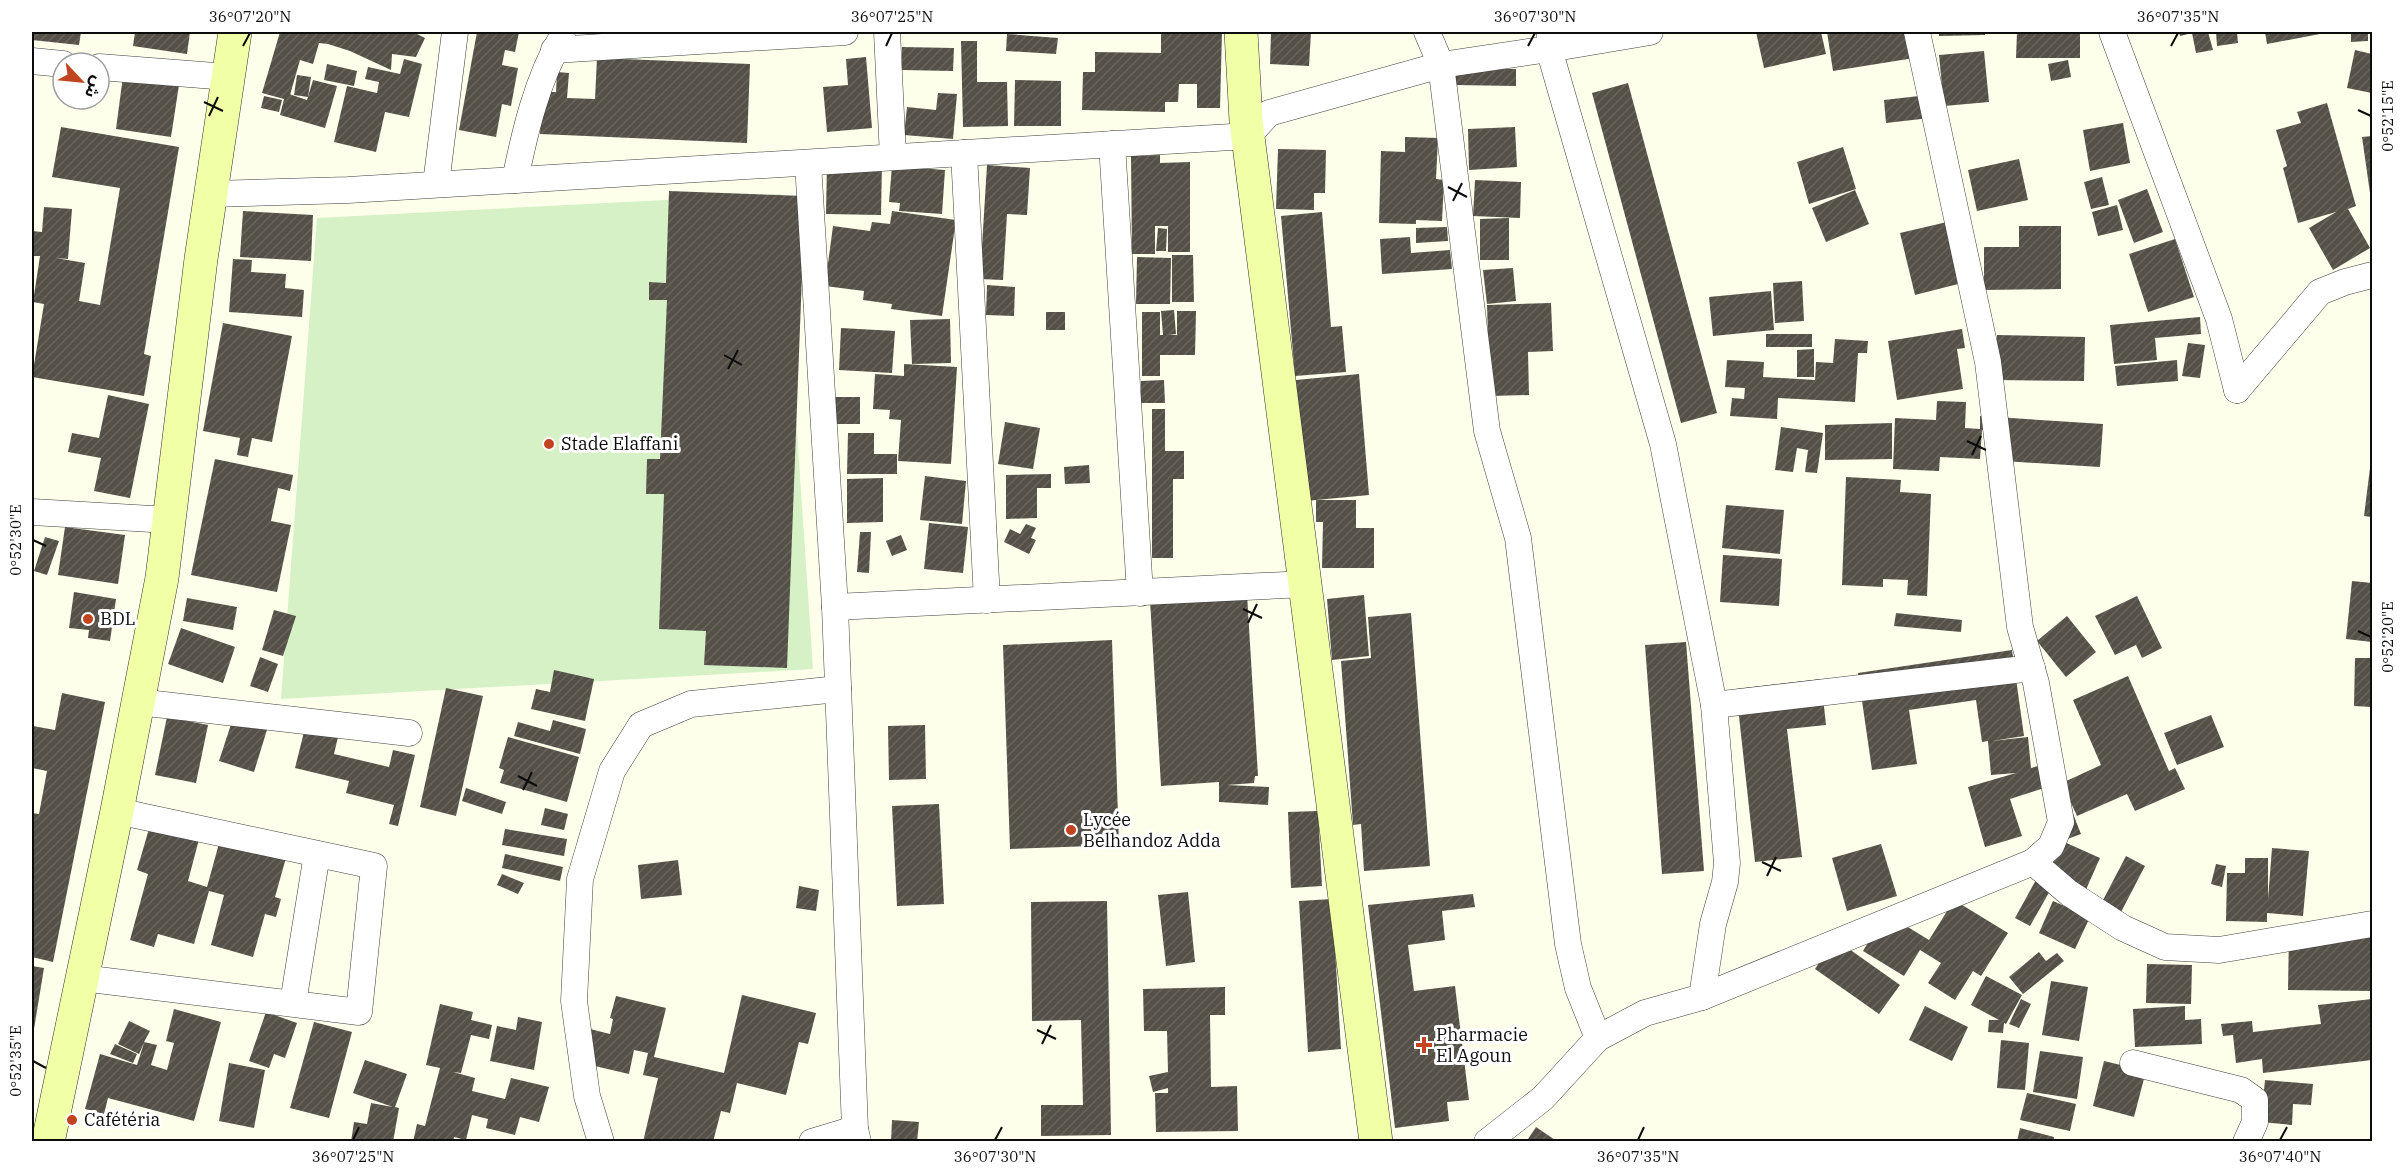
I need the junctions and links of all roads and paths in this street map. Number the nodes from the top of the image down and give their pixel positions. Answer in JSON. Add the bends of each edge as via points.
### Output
{"nodes":[{"id":1,"x":235,"y":32,"type":"edge"},
{"id":2,"x":455,"y":32,"type":"edge"},
{"id":3,"x":845,"y":32,"type":"edge"},
{"id":4,"x":887,"y":32,"type":"edge"},
{"id":5,"x":1241,"y":32,"type":"edge"},
{"id":6,"x":1427,"y":32,"type":"edge"},
{"id":7,"x":1650,"y":32,"type":"edge"},
{"id":8,"x":1917,"y":32,"type":"edge"},
{"id":9,"x":2112,"y":32,"type":"edge"},
{"id":10,"x":1550,"y":40,"type":"edge"},
{"id":11,"x":559,"y":41,"type":"edge"},
{"id":12,"x":32,"y":61,"type":"edge"},
{"id":13,"x":51,"y":63,"type":"edge"},
{"id":14,"x":1441,"y":65,"type":"junction"},
{"id":15,"x":111,"y":68,"type":"edge"},
{"id":16,"x":228,"y":77,"type":"junction"},
{"id":17,"x":1248,"y":136,"type":"junction"},
{"id":18,"x":1112,"y":144,"type":"junction"},
{"id":19,"x":964,"y":153,"type":"junction"},
{"id":20,"x":893,"y":157,"type":"junction"},
{"id":21,"x":808,"y":163,"type":"junction"},
{"id":22,"x":515,"y":180,"type":"junction"},
{"id":23,"x":436,"y":184,"type":"junction"},
{"id":24,"x":211,"y":194,"type":"junction"},
{"id":25,"x":2373,"y":275,"type":"edge"},
{"id":26,"x":32,"y":512,"type":"edge"},
{"id":27,"x":169,"y":520,"type":"junction"},
{"id":28,"x":1305,"y":584,"type":"junction"},
{"id":29,"x":1140,"y":592,"type":"junction"},
{"id":30,"x":987,"y":600,"type":"junction"},
{"id":31,"x":835,"y":607,"type":"junction"},
{"id":32,"x":2032,"y":668,"type":"junction"},
{"id":33,"x":838,"y":689,"type":"junction"},
{"id":34,"x":138,"y":702,"type":"junction"},
{"id":35,"x":1713,"y":705,"type":"junction"},
{"id":36,"x":409,"y":733,"type":"dead end"},
{"id":37,"x":117,"y":812,"type":"junction"},
{"id":38,"x":317,"y":854,"type":"junction"},
{"id":39,"x":2033,"y":862,"type":"junction"},
{"id":40,"x":2373,"y":924,"type":"edge"},
{"id":41,"x":82,"y":978,"type":"junction"},
{"id":42,"x":1702,"y":997,"type":"junction"},
{"id":43,"x":293,"y":1004,"type":"junction"},
{"id":44,"x":1598,"y":1038,"type":"junction"},
{"id":45,"x":2133,"y":1063,"type":"dead end"},
{"id":46,"x":857,"y":1135,"type":"edge"},
{"id":47,"x":50,"y":1141,"type":"edge"},
{"id":48,"x":601,"y":1142,"type":"edge"},
{"id":49,"x":812,"y":1142,"type":"edge"},
{"id":50,"x":1376,"y":1142,"type":"edge"},
{"id":51,"x":1487,"y":1142,"type":"edge"},
{"id":52,"x":2246,"y":1142,"type":"edge"}],
"edges":[{"from":1,"to":16,"type":"main road"},
{"from":2,"to":23,"type":"street"},
{"from":3,"to":11,"type":"street"},
{"from":4,"to":20,"type":"street"},
{"from":5,"to":17,"type":"main road"},
{"from":6,"to":14,"type":"street"},
{"from":7,"to":10,"type":"street"},
{"from":8,"to":32,"type":"street","via":[[1988,362],[2020,627]]},
{"from":9,"to":25,"type":"street","via":[[2219,319],[2237,390],[2320,292]]},
{"from":10,"to":14,"type":"street"},
{"from":10,"to":35,"type":"street","via":[[1663,444]]},
{"from":11,"to":22,"type":"street","via":[[526,126]]},
{"from":12,"to":13,"type":"street"},
{"from":14,"to":17,"type":"street","via":[[1269,113]]},
{"from":14,"to":44,"type":"street","via":[[1487,431],[1518,538],[1568,944],[1578,988]]},
{"from":15,"to":16,"type":"street"},
{"from":16,"to":24,"type":"main road"},
{"from":17,"to":18,"type":"street"},
{"from":17,"to":28,"type":"main road"},
{"from":18,"to":19,"type":"street"},
{"from":18,"to":29,"type":"street"},
{"from":19,"to":20,"type":"street"},
{"from":19,"to":30,"type":"street"},
{"from":20,"to":21,"type":"street"},
{"from":21,"to":22,"type":"street"},
{"from":21,"to":31,"type":"street"},
{"from":22,"to":23,"type":"street"},
{"from":23,"to":24,"type":"street"},
{"from":24,"to":27,"type":"main road"},
{"from":26,"to":27,"type":"street"},
{"from":27,"to":34,"type":"main road"},
{"from":28,"to":29,"type":"street"},
{"from":28,"to":50,"type":"main road"},
{"from":29,"to":30,"type":"street"},
{"from":30,"to":31,"type":"street"},
{"from":31,"to":33,"type":"street"},
{"from":32,"to":35,"type":"street"},
{"from":32,"to":39,"type":"street","via":[[2061,822],[2051,846]]},
{"from":33,"to":46,"type":"street"},
{"from":33,"to":48,"type":"street","via":[[691,704],[641,725],[612,771],[580,879],[574,1001],[587,1096]]},
{"from":34,"to":36,"type":"street"},
{"from":34,"to":37,"type":"main road"},
{"from":35,"to":42,"type":"street","via":[[1726,863]]},
{"from":37,"to":38,"type":"street"},
{"from":37,"to":41,"type":"main road"},
{"from":38,"to":43,"type":"street"},
{"from":38,"to":43,"type":"street","via":[[374,866],[359,1012]]},
{"from":39,"to":40,"type":"street","via":[[2069,893],[2123,928],[2165,947],[2219,950]]},
{"from":39,"to":42,"type":"street"},
{"from":41,"to":43,"type":"street"},
{"from":41,"to":47,"type":"main road"},
{"from":42,"to":44,"type":"street","via":[[1645,1013]]},
{"from":44,"to":51,"type":"street","via":[[1543,1098]]},
{"from":45,"to":52,"type":"street","via":[[2241,1090],[2254,1100],[2255,1122]]},
{"from":46,"to":49,"type":"street"}]}
